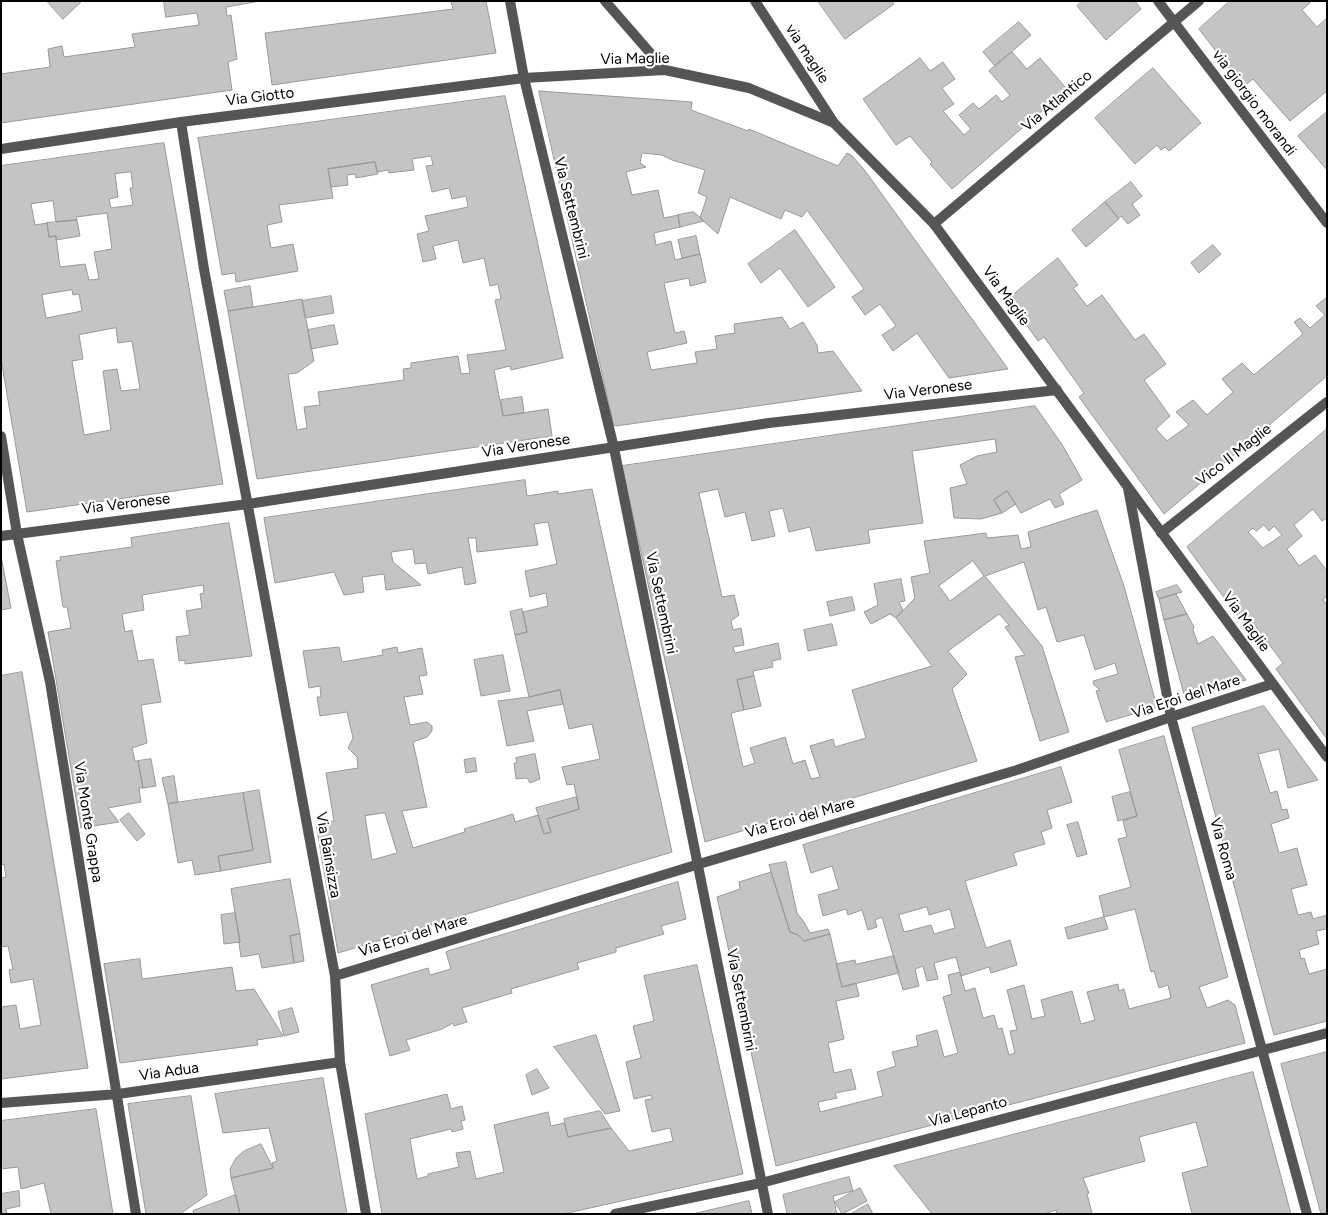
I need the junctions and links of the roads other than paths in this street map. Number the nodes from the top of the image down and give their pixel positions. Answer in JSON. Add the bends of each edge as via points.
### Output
{"nodes":[{"id":1,"x":510,"y":1,"type":"edge"},
{"id":2,"x":605,"y":1,"type":"edge"},
{"id":3,"x":755,"y":1,"type":"edge"},
{"id":4,"x":1158,"y":1,"type":"edge"},
{"id":5,"x":1199,"y":1,"type":"edge"},
{"id":6,"x":1174,"y":23,"type":"junction"},
{"id":7,"x":665,"y":70,"type":"junction"},
{"id":8,"x":524,"y":78,"type":"junction"},
{"id":9,"x":181,"y":122,"type":"junction"},
{"id":10,"x":834,"y":123,"type":"junction"},
{"id":11,"x":1,"y":149,"type":"edge"},
{"id":12,"x":1327,"y":223,"type":"edge"},
{"id":13,"x":934,"y":224,"type":"junction"},
{"id":14,"x":1056,"y":390,"type":"junction"},
{"id":15,"x":1327,"y":402,"type":"edge"},
{"id":16,"x":1,"y":436,"type":"edge"},
{"id":17,"x":614,"y":448,"type":"junction"},
{"id":18,"x":1128,"y":488,"type":"junction"},
{"id":19,"x":248,"y":504,"type":"junction"},
{"id":20,"x":1161,"y":533,"type":"junction"},
{"id":21,"x":17,"y":534,"type":"junction"},
{"id":22,"x":1,"y":536,"type":"edge"},
{"id":23,"x":1272,"y":684,"type":"junction"},
{"id":24,"x":1171,"y":717,"type":"junction"},
{"id":25,"x":1327,"y":757,"type":"edge"},
{"id":26,"x":699,"y":864,"type":"junction"},
{"id":27,"x":335,"y":976,"type":"junction"},
{"id":28,"x":1327,"y":1033,"type":"edge"},
{"id":29,"x":1263,"y":1049,"type":"junction"},
{"id":30,"x":340,"y":1062,"type":"junction"},
{"id":31,"x":118,"y":1094,"type":"junction"},
{"id":32,"x":1,"y":1103,"type":"edge"},
{"id":33,"x":761,"y":1183,"type":"junction"},
{"id":34,"x":136,"y":1214,"type":"edge"},
{"id":35,"x":366,"y":1214,"type":"edge"},
{"id":36,"x":615,"y":1214,"type":"edge"},
{"id":37,"x":768,"y":1214,"type":"edge"},
{"id":38,"x":1307,"y":1214,"type":"edge"}],
"edges":[{"from":1,"to":8,"type":"street","name":"Via Settembrini"},
{"from":2,"to":7,"type":"street"},
{"from":3,"to":10,"type":"street","name":"via maglie"},
{"from":4,"to":6,"type":"street","name":"via giorgio morandi"},
{"from":5,"to":6,"type":"street","name":"Via Atlantico"},
{"from":6,"to":12,"type":"street","name":"via giorgio morandi"},
{"from":6,"to":13,"type":"street","name":"Via Atlantico"},
{"from":7,"to":8,"type":"street","name":"Via Maglie"},
{"from":7,"to":10,"type":"street","name":"Via Maglie","via":[[749,88]]},
{"from":8,"to":9,"type":"street","name":"Via Giotto"},
{"from":8,"to":17,"type":"street","name":"Via Settembrini"},
{"from":9,"to":11,"type":"street","name":"Via Giotto"},
{"from":9,"to":19,"type":"street","name":"Via Bainsizza","via":[[204,269]]},
{"from":10,"to":13,"type":"street","name":"Via Maglie"},
{"from":13,"to":14,"type":"street","name":"Via Maglie"},
{"from":14,"to":17,"type":"street","name":"Via Veronese","via":[[769,423]]},
{"from":14,"to":18,"type":"street","name":"Via Maglie"},
{"from":15,"to":20,"type":"street","name":"Vico II Maglie"},
{"from":16,"to":21,"type":"street","name":"Via Monte Grappa"},
{"from":17,"to":19,"type":"street","name":"Via Veronese"},
{"from":17,"to":26,"type":"street","name":"Via Settembrini"},
{"from":18,"to":20,"type":"street","name":"Via Maglie"},
{"from":18,"to":24,"type":"street","name":"Via Roma"},
{"from":19,"to":21,"type":"street","name":"Via Veronese"},
{"from":19,"to":27,"type":"street","name":"Via Bainsizza"},
{"from":20,"to":23,"type":"street","name":"Via Maglie"},
{"from":21,"to":22,"type":"street","name":"Via Veronese"},
{"from":21,"to":31,"type":"street","name":"Via Monte Grappa","via":[[50,682]]},
{"from":23,"to":24,"type":"street","name":"Via Eroi del Mare"},
{"from":23,"to":25,"type":"street","name":"Via Maglie"},
{"from":24,"to":26,"type":"street","name":"Via Eroi del Mare","via":[[1017,770]]},
{"from":24,"to":29,"type":"street","name":"Via Roma"},
{"from":26,"to":27,"type":"street","name":"Via Eroi del Mare"},
{"from":26,"to":33,"type":"street","name":"Via Settembrini"},
{"from":27,"to":30,"type":"street","name":"Via Bainsizza"},
{"from":28,"to":29,"type":"street","name":"Via Lepanto"},
{"from":29,"to":33,"type":"street","name":"Via Lepanto"},
{"from":29,"to":38,"type":"street","name":"Via Roma"},
{"from":30,"to":31,"type":"street","name":"Via Adua"},
{"from":30,"to":35,"type":"street","name":"Via Bainsizza"},
{"from":31,"to":32,"type":"street","name":"Via Adua"},
{"from":31,"to":34,"type":"street","name":"Via Monte Grappa"},
{"from":33,"to":36,"type":"street","name":"Via Lepanto"},
{"from":33,"to":37,"type":"street","name":"Via Settembrini"}]}
